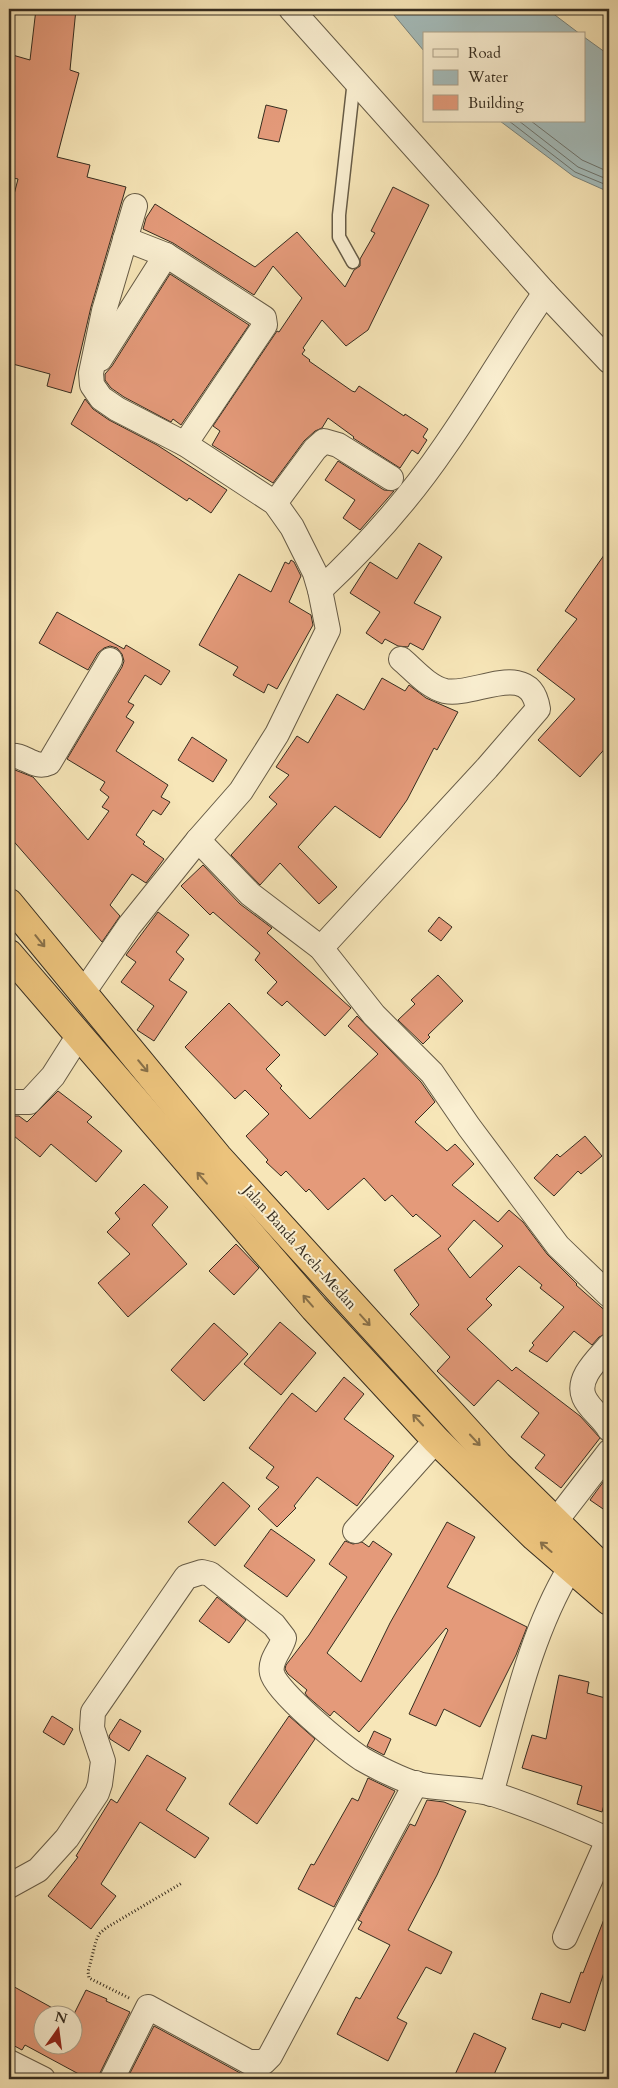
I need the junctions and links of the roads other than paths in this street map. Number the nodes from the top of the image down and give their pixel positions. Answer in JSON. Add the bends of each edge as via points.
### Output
{"nodes":[{"id":1,"x":291,"y":9,"type":"edge"},
{"id":2,"x":354,"y":80,"type":"junction"},
{"id":3,"x":135,"y":206,"type":"dead end"},
{"id":4,"x":125,"y":239,"type":"junction"},
{"id":5,"x":166,"y":255,"type":"junction"},
{"id":6,"x":353,"y":262,"type":"dead end"},
{"id":7,"x":545,"y":293,"type":"junction"},
{"id":8,"x":609,"y":361,"type":"edge"},
{"id":9,"x":91,"y":372,"type":"junction"},
{"id":10,"x":185,"y":444,"type":"junction"},
{"id":11,"x":391,"y":478,"type":"dead end"},
{"id":12,"x":275,"y":503,"type":"junction"},
{"id":13,"x":320,"y":590,"type":"junction"},
{"id":14,"x":401,"y":659,"type":"dead end"},
{"id":15,"x":110,"y":660,"type":"dead end"},
{"id":16,"x":9,"y":756,"type":"edge"},
{"id":17,"x":198,"y":840,"type":"junction"},
{"id":18,"x":9,"y":903,"type":"edge"},
{"id":19,"x":321,"y":948,"type":"junction"},
{"id":20,"x":9,"y":954,"type":"edge"},
{"id":21,"x":83,"y":994,"type":"junction"},
{"id":22,"x":79,"y":1035,"type":"junction"},
{"id":23,"x":9,"y":1102,"type":"edge"},
{"id":24,"x":609,"y":1296,"type":"edge"},
{"id":25,"x":609,"y":1346,"type":"edge"},
{"id":26,"x":609,"y":1429,"type":"edge"},
{"id":27,"x":436,"y":1440,"type":"junction"},
{"id":28,"x":609,"y":1452,"type":"edge"},
{"id":29,"x":555,"y":1522,"type":"junction"},
{"id":30,"x":355,"y":1531,"type":"dead end"},
{"id":31,"x":570,"y":1568,"type":"junction"},
{"id":32,"x":609,"y":1574,"type":"edge"},
{"id":33,"x":609,"y":1601,"type":"edge"},
{"id":34,"x":416,"y":1784,"type":"junction"},
{"id":35,"x":490,"y":1794,"type":"junction"},
{"id":36,"x":609,"y":1840,"type":"edge"},
{"id":37,"x":9,"y":1886,"type":"edge"},
{"id":38,"x":565,"y":1937,"type":"dead end"},
{"id":39,"x":9,"y":2062,"type":"edge"},
{"id":40,"x":42,"y":2079,"type":"edge"},
{"id":41,"x":112,"y":2079,"type":"edge"}],
"edges":[{"from":1,"to":2,"type":"street"},
{"from":2,"to":6,"type":"lane","via":[[339,215],[339,237]]},
{"from":2,"to":7,"type":"street"},
{"from":3,"to":4,"type":"street"},
{"from":4,"to":5,"type":"street"},
{"from":4,"to":9,"type":"street","via":[[104,311]]},
{"from":5,"to":9,"type":"street"},
{"from":5,"to":10,"type":"street","via":[[264,318],[265,325]]},
{"from":7,"to":8,"type":"street"},
{"from":7,"to":13,"type":"street","via":[[444,448],[380,531]]},
{"from":9,"to":10,"type":"street","via":[[92,385],[101,398]]},
{"from":10,"to":12,"type":"street"},
{"from":11,"to":12,"type":"street","via":[[338,445],[324,440]]},
{"from":12,"to":13,"type":"street","via":[[292,527]]},
{"from":13,"to":17,"type":"street","via":[[328,630],[277,734],[241,791]]},
{"from":14,"to":19,"type":"street","via":[[432,685],[445,691],[457,692],[514,681],[528,688],[536,697],[538,709]]},
{"from":15,"to":16,"type":"street","via":[[49,763],[37,765]]},
{"from":17,"to":19,"type":"street","via":[[250,894]]},
{"from":17,"to":21,"type":"street","via":[[129,926]]},
{"from":18,"to":21,"type":"highway","name":"Jalan Banda Aceh-Medan","one_way":true},
{"from":19,"to":24,"type":"street","via":[[374,1016],[432,1074],[558,1246]]},
{"from":20,"to":22,"type":"highway","name":"Jalan Banda Aceh-Medan"},
{"from":21,"to":29,"type":"highway","name":"Jalan Banda Aceh-Medan","one_way":true,"via":[[218,1157],[498,1465]]},
{"from":22,"to":23,"type":"street","via":[[53,1076],[29,1102]]},
{"from":27,"to":22,"type":"highway","name":"Jalan Banda Aceh-Medan","one_way":true,"via":[[314,1308]]},
{"from":25,"to":26,"type":"street","via":[[582,1385],[584,1398]]},
{"from":27,"to":30,"type":"street"},
{"from":31,"to":27,"type":"highway","name":"Jalan Banda Aceh-Medan","one_way":true},
{"from":28,"to":29,"type":"street"},
{"from":29,"to":32,"type":"highway","name":"Jalan Banda Aceh-Medan"},
{"from":31,"to":33,"type":"highway","name":"Jalan Banda Aceh-Medan"},
{"from":31,"to":35,"type":"street","via":[[553,1596],[536,1640]]},
{"from":34,"to":35,"type":"street"},
{"from":34,"to":37,"type":"street","via":[[363,1759],[305,1712],[274,1680],[272,1661],[284,1638],[274,1625],[210,1574],[197,1572],[186,1577],[93,1712],[92,1728],[103,1761],[100,1784],[92,1801],[67,1838],[38,1870]]},
{"from":34,"to":41,"type":"street","via":[[264,2062],[249,2062],[148,2007]]},
{"from":35,"to":36,"type":"street","via":[[572,1823]]},
{"from":36,"to":38,"type":"street"},
{"from":39,"to":40,"type":"street"}]}
